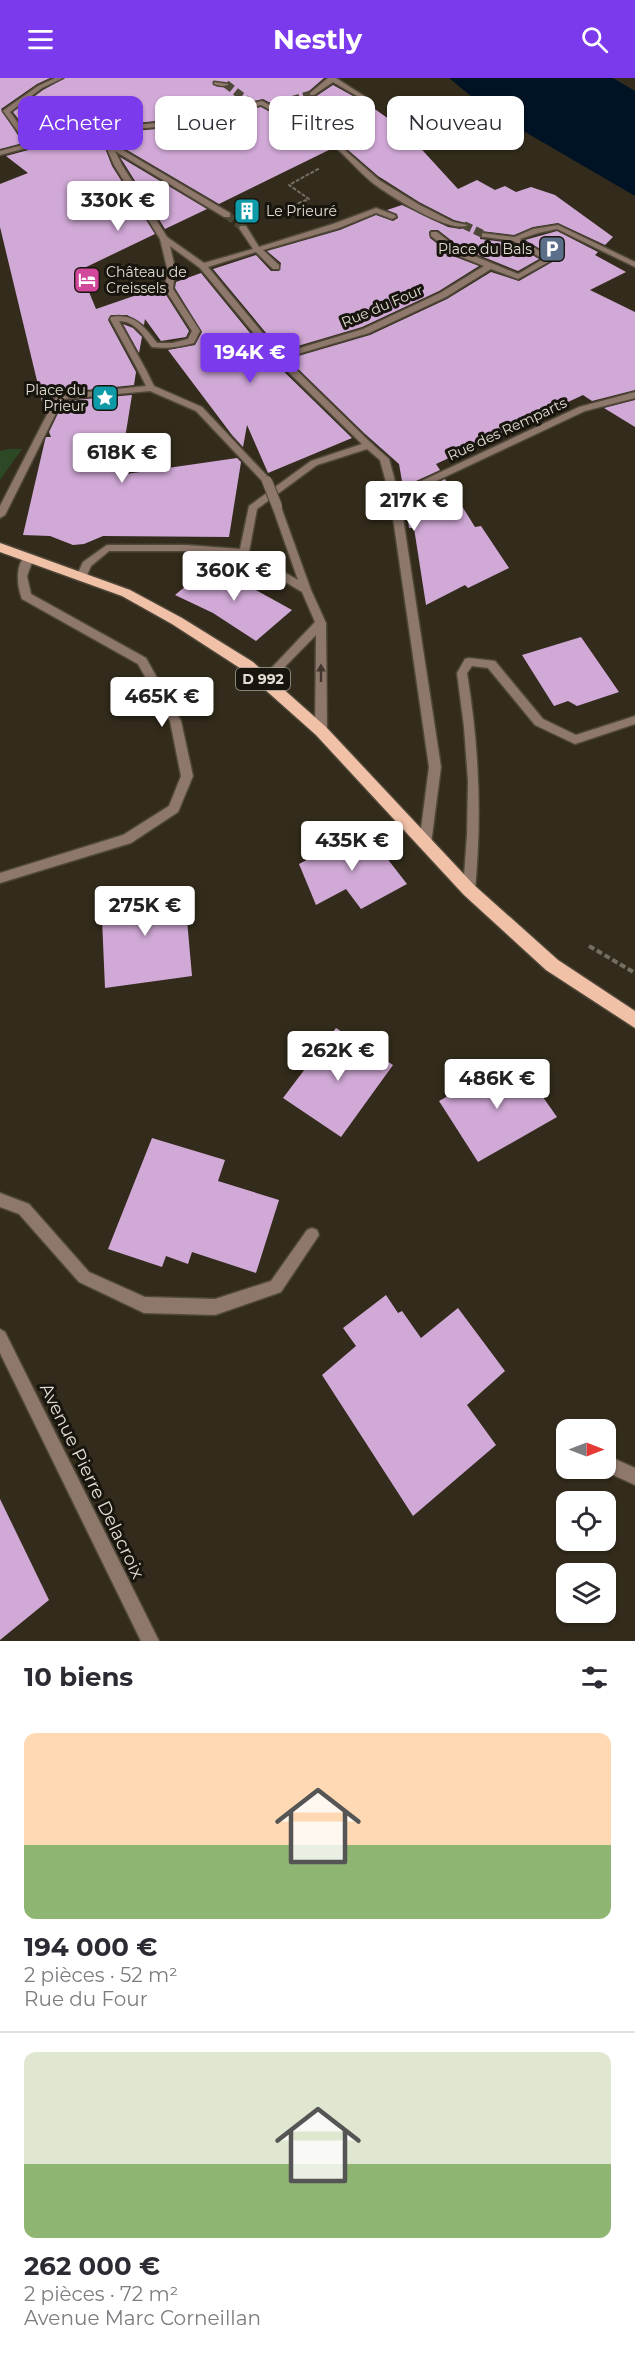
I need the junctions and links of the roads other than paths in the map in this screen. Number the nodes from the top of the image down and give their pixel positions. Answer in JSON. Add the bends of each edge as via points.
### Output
{"nodes":[{"id":1,"x":60,"y":78,"type":"edge"},
{"id":2,"x":332,"y":79,"type":"edge"},
{"id":3,"x":216,"y":83,"type":"dead end"},
{"id":4,"x":226,"y":84,"type":"dead end"},
{"id":5,"x":312,"y":94,"type":"tunnel mouth"},
{"id":6,"x":27,"y":96,"type":"edge"},
{"id":7,"x":361,"y":96,"type":"edge"},
{"id":8,"x":18,"y":103,"type":"edge"},
{"id":9,"x":143,"y":126,"type":"edge"},
{"id":10,"x":18,"y":129,"type":"edge"},
{"id":11,"x":18,"y":148,"type":"edge"},
{"id":12,"x":0,"y":153,"type":"edge"},
{"id":13,"x":227,"y":216,"type":"tunnel mouth"},
{"id":14,"x":392,"y":217,"type":"dead end"},
{"id":15,"x":464,"y":225,"type":"tunnel mouth"},
{"id":16,"x":243,"y":228,"type":"tunnel mouth"},
{"id":17,"x":434,"y":234,"type":"dead end"},
{"id":18,"x":485,"y":235,"type":"tunnel mouth"},
{"id":19,"x":164,"y":239,"type":"junction"},
{"id":20,"x":514,"y":239,"type":"junction"},
{"id":21,"x":257,"y":249,"type":"junction"},
{"id":22,"x":635,"y":265,"type":"edge"},
{"id":23,"x":203,"y":266,"type":"junction"},
{"id":24,"x":490,"y":266,"type":"junction"},
{"id":25,"x":276,"y":267,"type":"dead end"},
{"id":26,"x":278,"y":357,"type":"junction"},
{"id":27,"x":152,"y":387,"type":"junction"},
{"id":28,"x":635,"y":395,"type":"edge"},
{"id":29,"x":368,"y":445,"type":"junction"},
{"id":30,"x":395,"y":497,"type":"junction"},
{"id":31,"x":0,"y":515,"type":"edge"},
{"id":32,"x":0,"y":547,"type":"edge"},
{"id":33,"x":244,"y":553,"type":"junction"},
{"id":34,"x":29,"y":557,"type":"junction"},
{"id":35,"x":81,"y":577,"type":"junction"},
{"id":36,"x":306,"y":590,"type":"junction"},
{"id":37,"x":321,"y":622,"type":"junction"},
{"id":38,"x":265,"y":680,"type":"junction"},
{"id":39,"x":635,"y":720,"type":"edge"},
{"id":40,"x":321,"y":731,"type":"junction"},
{"id":41,"x":425,"y":844,"type":"junction"},
{"id":42,"x":0,"y":878,"type":"edge"},
{"id":43,"x":469,"y":890,"type":"junction"},
{"id":44,"x":635,"y":1020,"type":"edge"},
{"id":45,"x":0,"y":1200,"type":"edge"},
{"id":46,"x":312,"y":1235,"type":"dead end"},
{"id":47,"x":0,"y":1337,"type":"edge"},
{"id":48,"x":616,"y":1468,"type":"edge"},
{"id":49,"x":635,"y":1477,"type":"edge"},
{"id":50,"x":150,"y":1641,"type":"edge"}],
"edges":[{"from":1,"to":6,"type":"street"},
{"from":2,"to":5,"type":"street"},
{"from":2,"to":7,"type":"street"},
{"from":3,"to":4,"type":"street"},
{"from":8,"to":10,"type":"street","via":[[6,111]]},
{"from":9,"to":15,"type":"street","via":[[261,103],[315,129],[376,182],[415,206],[451,224]]},
{"from":11,"to":12,"type":"street"},
{"from":13,"to":19,"type":"street","via":[[109,144]]},
{"from":14,"to":21,"type":"street","via":[[376,210]]},
{"from":16,"to":21,"type":"street"},
{"from":17,"to":24,"type":"street","via":[[457,252]]},
{"from":18,"to":20,"type":"street"},
{"from":19,"to":23,"type":"street"},
{"from":19,"to":27,"type":"street","via":[[171,268],[169,288],[196,331],[191,341],[155,345],[134,320],[114,319]]},
{"from":20,"to":22,"type":"street","via":[[558,227]]},
{"from":20,"to":24,"type":"street","via":[[548,260],[518,277]]},
{"from":21,"to":23,"type":"street"},
{"from":21,"to":25,"type":"street"},
{"from":23,"to":26,"type":"street"},
{"from":24,"to":26,"type":"street","name":"Rue du Four","via":[[443,295],[366,331]]},
{"from":26,"to":29,"type":"street"},
{"from":27,"to":31,"type":"street","via":[[60,397]]},
{"from":27,"to":36,"type":"street","bridge":true,"via":[[199,409],[267,481]]},
{"from":28,"to":30,"type":"street","name":"Rue des Remparts","via":[[582,409]]},
{"from":29,"to":30,"type":"street","via":[[384,459]]},
{"from":29,"to":33,"type":"street","via":[[314,463],[252,508]]},
{"from":30,"to":41,"type":"street","via":[[435,767]]},
{"from":32,"to":34,"type":"main road","number":"D 992"},
{"from":33,"to":35,"type":"street","via":[[107,548],[87,564]]},
{"from":33,"to":36,"type":"street"},
{"from":34,"to":35,"type":"main road","number":"D 992"},
{"from":34,"to":42,"type":"street","via":[[22,576],[26,596],[142,660],[175,721],[187,776],[174,809],[127,839]]},
{"from":35,"to":38,"type":"main road","number":"D 992","via":[[126,593],[177,621]]},
{"from":36,"to":37,"type":"street"},
{"from":37,"to":38,"type":"street"},
{"from":40,"to":37,"type":"street","one_way":true},
{"from":38,"to":40,"type":"main road","number":"D 992"},
{"from":39,"to":43,"type":"street","via":[[575,740],[539,722],[491,664],[469,662],[462,673],[471,730],[475,838]]},
{"from":40,"to":41,"type":"main road","number":"D 992"},
{"from":41,"to":43,"type":"main road","number":"D 992"},
{"from":43,"to":44,"type":"main road","number":"D 992","via":[[552,965]]},
{"from":45,"to":46,"type":"street","via":[[24,1209],[84,1277],[144,1305],[215,1308],[276,1287]]},
{"from":47,"to":50,"type":"street","name":"Avenue Pierre Delacroix"},
{"from":48,"to":49,"type":"street"}]}
